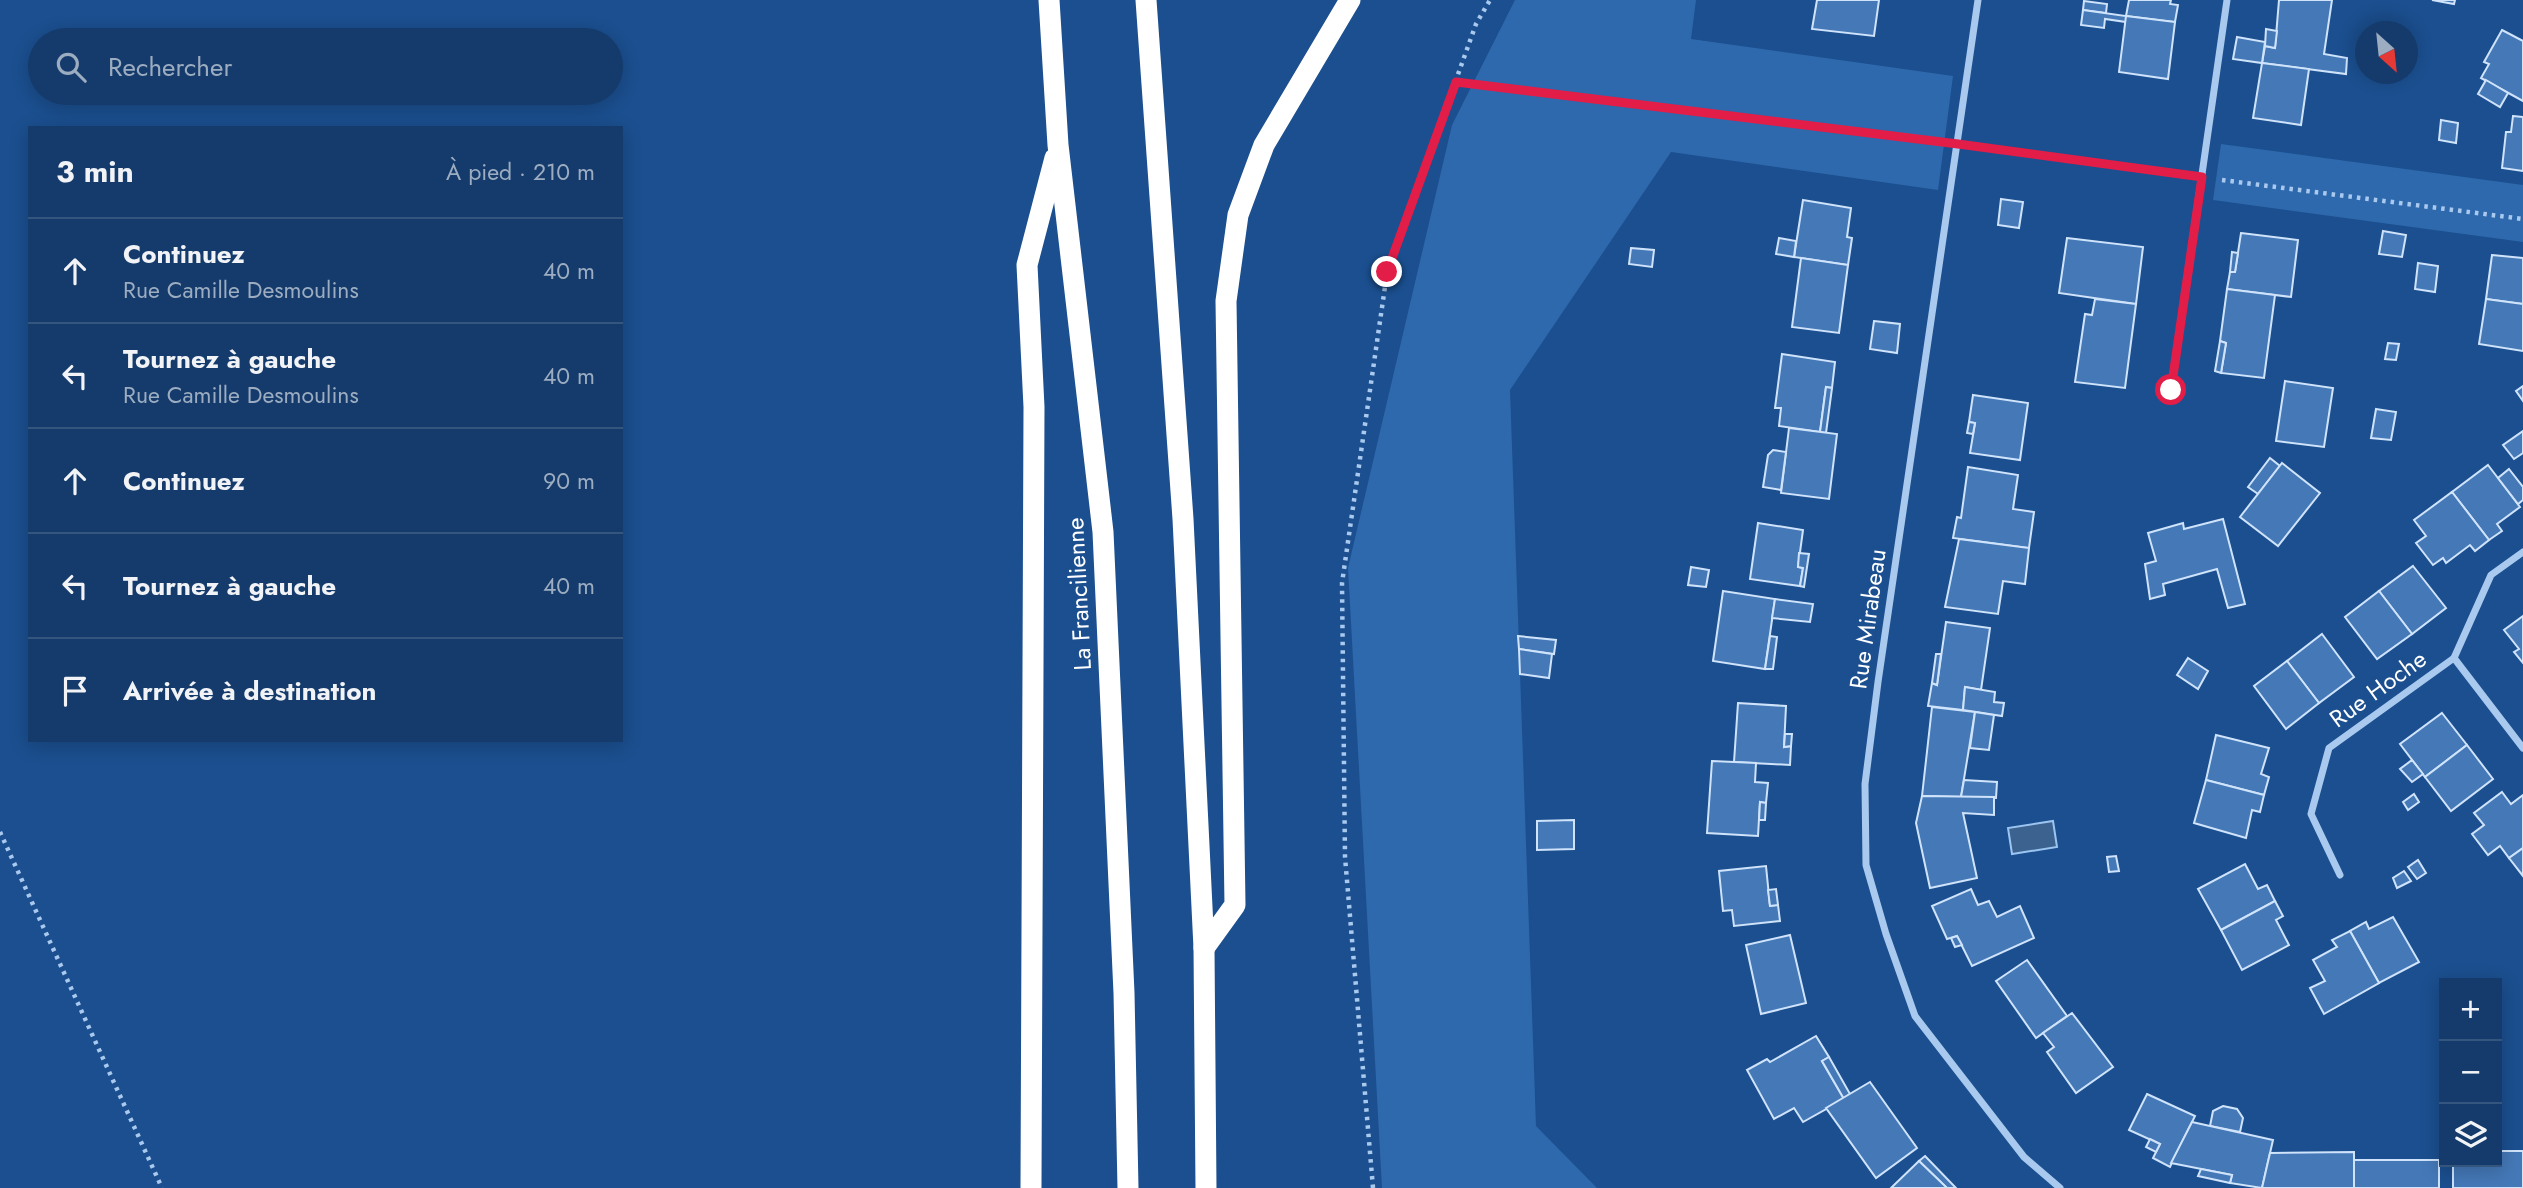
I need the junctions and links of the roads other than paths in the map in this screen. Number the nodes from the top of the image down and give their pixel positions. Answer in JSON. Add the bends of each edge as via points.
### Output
{"nodes":[{"id":1,"x":1049,"y":0,"type":"edge"},
{"id":2,"x":1146,"y":0,"type":"edge"},
{"id":3,"x":1350,"y":0,"type":"edge"},
{"id":4,"x":1978,"y":0,"type":"edge"},
{"id":5,"x":2227,"y":0,"type":"edge"},
{"id":6,"x":1958,"y":144,"type":"junction"},
{"id":7,"x":1058,"y":145,"type":"junction"},
{"id":8,"x":2202,"y":177,"type":"junction"},
{"id":9,"x":2171,"y":390,"type":"dead end"},
{"id":10,"x":2523,"y":552,"type":"edge"},
{"id":11,"x":2454,"y":658,"type":"junction"},
{"id":12,"x":2523,"y":748,"type":"edge"},
{"id":13,"x":2340,"y":875,"type":"dead end"},
{"id":14,"x":1204,"y":948,"type":"junction"},
{"id":15,"x":1031,"y":1188,"type":"edge"},
{"id":16,"x":1128,"y":1188,"type":"edge"},
{"id":17,"x":1206,"y":1188,"type":"edge"},
{"id":18,"x":2060,"y":1188,"type":"edge"}],
"edges":[{"from":1,"to":7,"type":"highway","name":"La Francilienne"},
{"from":2,"to":14,"type":"highway","via":[[1183,519]]},
{"from":3,"to":14,"type":"highway","via":[[1264,145],[1238,215],[1226,301],[1236,905]]},
{"from":4,"to":6,"type":"street","name":"Rue Mirabeau"},
{"from":5,"to":8,"type":"street"},
{"from":6,"to":8,"type":"street"},
{"from":6,"to":18,"type":"street","name":"Rue Mirabeau","via":[[1878,682],[1865,784],[1866,865],[1915,1016],[2024,1157]]},
{"from":7,"to":15,"type":"highway","via":[[1027,265],[1034,407]]},
{"from":7,"to":16,"type":"highway","name":"La Francilienne","via":[[1103,532]]},
{"from":8,"to":9,"type":"street"},
{"from":10,"to":11,"type":"street","name":"Rue Hoche","via":[[2491,575]]},
{"from":11,"to":12,"type":"street"},
{"from":11,"to":13,"type":"street","name":"Rue Hoche","via":[[2329,748],[2311,814]]},
{"from":14,"to":17,"type":"highway"}]}
